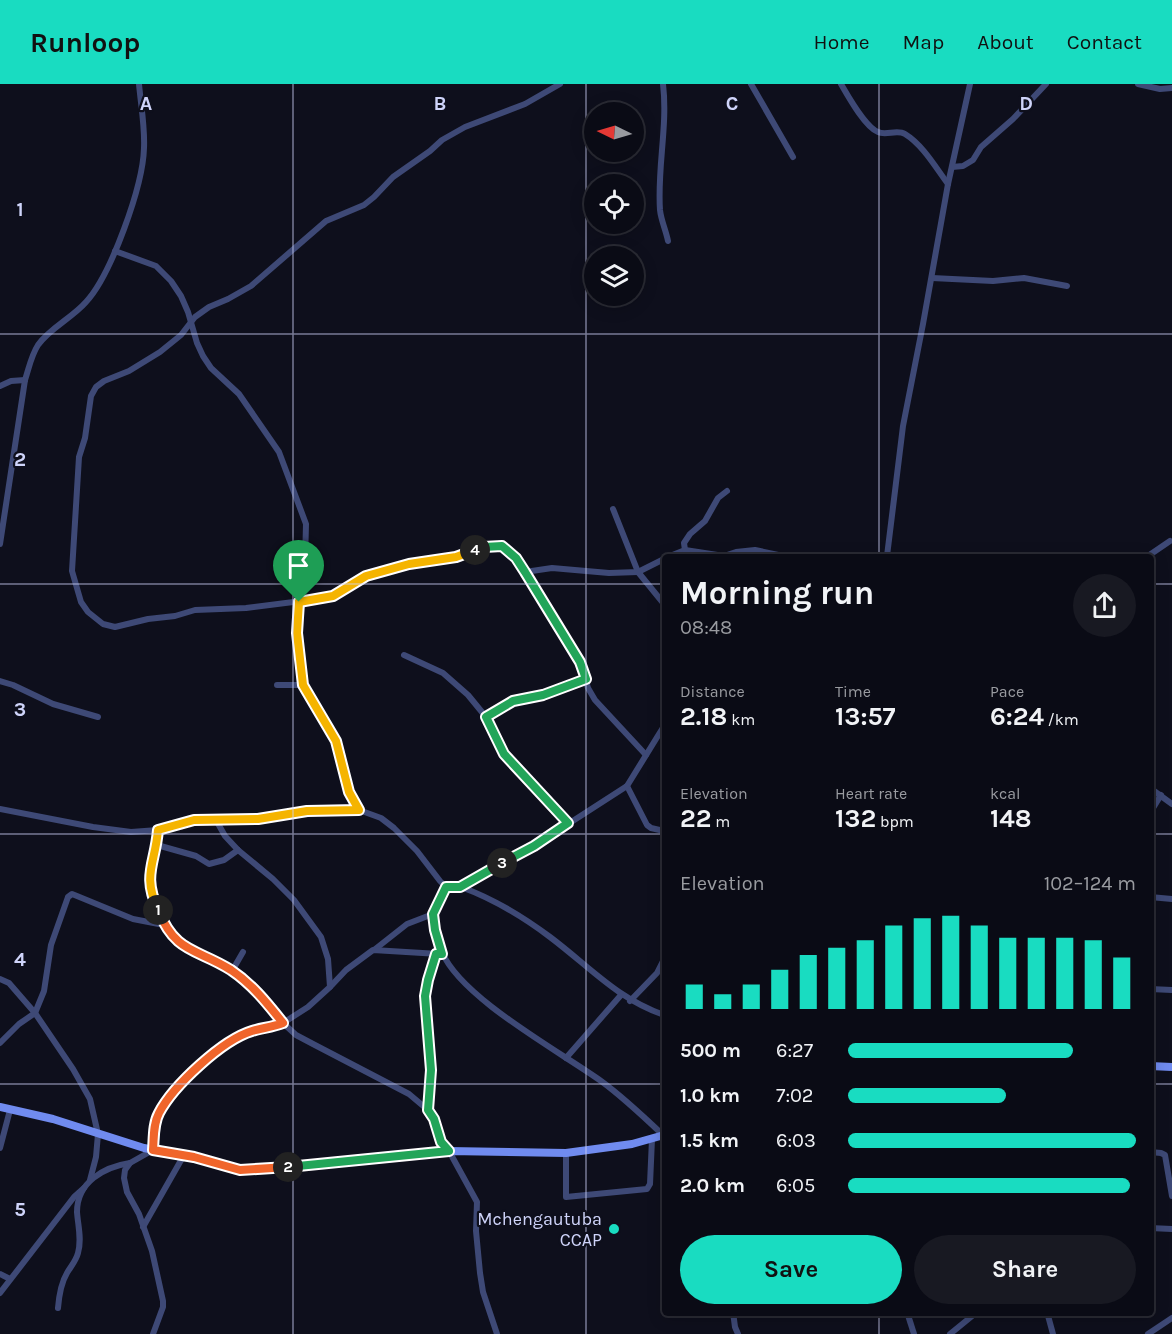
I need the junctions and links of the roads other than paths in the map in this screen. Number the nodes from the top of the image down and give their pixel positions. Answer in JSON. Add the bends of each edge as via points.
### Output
{"nodes":[{"id":1,"x":139,"y":84,"type":"edge"},
{"id":2,"x":560,"y":84,"type":"edge"},
{"id":3,"x":663,"y":84,"type":"edge"},
{"id":4,"x":751,"y":84,"type":"edge"},
{"id":5,"x":841,"y":84,"type":"edge"},
{"id":6,"x":970,"y":84,"type":"edge"},
{"id":7,"x":1046,"y":84,"type":"edge"},
{"id":8,"x":1138,"y":84,"type":"edge"},
{"id":9,"x":1172,"y":88,"type":"edge"},
{"id":10,"x":792,"y":157,"type":"dead end"},
{"id":11,"x":952,"y":167,"type":"junction"},
{"id":12,"x":948,"y":184,"type":"junction"},
{"id":13,"x":668,"y":241,"type":"dead end"},
{"id":14,"x":115,"y":251,"type":"junction"},
{"id":15,"x":932,"y":278,"type":"junction"},
{"id":16,"x":1067,"y":286,"type":"dead end"},
{"id":17,"x":191,"y":323,"type":"junction"},
{"id":18,"x":25,"y":380,"type":"junction"},
{"id":19,"x":0,"y":386,"type":"edge"},
{"id":20,"x":727,"y":491,"type":"dead end"},
{"id":21,"x":613,"y":509,"type":"dead end"},
{"id":22,"x":1170,"y":541,"type":"dead end"},
{"id":23,"x":0,"y":544,"type":"edge"},
{"id":24,"x":685,"y":550,"type":"junction"},
{"id":25,"x":675,"y":554,"type":"edge"},
{"id":26,"x":689,"y":554,"type":"edge"},
{"id":27,"x":711,"y":554,"type":"edge"},
{"id":28,"x":730,"y":554,"type":"edge"},
{"id":29,"x":774,"y":554,"type":"edge"},
{"id":30,"x":887,"y":554,"type":"edge"},
{"id":31,"x":1151,"y":554,"type":"edge"},
{"id":32,"x":662,"y":560,"type":"edge"},
{"id":33,"x":525,"y":572,"type":"junction"},
{"id":34,"x":638,"y":572,"type":"junction"},
{"id":35,"x":299,"y":602,"type":"junction"},
{"id":36,"x":662,"y":602,"type":"edge"},
{"id":37,"x":404,"y":655,"type":"dead end"},
{"id":38,"x":586,"y":679,"type":"junction"},
{"id":39,"x":0,"y":681,"type":"edge"},
{"id":40,"x":277,"y":685,"type":"dead end"},
{"id":41,"x":303,"y":685,"type":"junction"},
{"id":42,"x":98,"y":717,"type":"dead end"},
{"id":43,"x":486,"y":717,"type":"junction"},
{"id":44,"x":662,"y":729,"type":"edge"},
{"id":45,"x":646,"y":755,"type":"junction"},
{"id":46,"x":627,"y":786,"type":"junction"},
{"id":47,"x":1154,"y":791,"type":"edge"},
{"id":48,"x":1161,"y":795,"type":"junction"},
{"id":49,"x":1172,"y":804,"type":"edge"},
{"id":50,"x":1154,"y":806,"type":"edge"},
{"id":51,"x":0,"y":809,"type":"edge"},
{"id":52,"x":359,"y":810,"type":"junction"},
{"id":53,"x":216,"y":820,"type":"junction"},
{"id":54,"x":568,"y":823,"type":"junction"},
{"id":55,"x":158,"y":830,"type":"junction"},
{"id":56,"x":662,"y":830,"type":"edge"},
{"id":57,"x":157,"y":845,"type":"junction"},
{"id":58,"x":238,"y":850,"type":"junction"},
{"id":59,"x":446,"y":887,"type":"junction"},
{"id":60,"x":460,"y":887,"type":"junction"},
{"id":61,"x":1154,"y":897,"type":"edge"},
{"id":62,"x":1172,"y":899,"type":"edge"},
{"id":63,"x":433,"y":914,"type":"junction"},
{"id":64,"x":164,"y":925,"type":"junction"},
{"id":65,"x":373,"y":950,"type":"junction"},
{"id":66,"x":243,"y":952,"type":"dead end"},
{"id":67,"x":439,"y":954,"type":"junction"},
{"id":68,"x":662,"y":963,"type":"edge"},
{"id":69,"x":232,"y":971,"type":"junction"},
{"id":70,"x":0,"y":979,"type":"edge"},
{"id":71,"x":330,"y":987,"type":"junction"},
{"id":72,"x":1154,"y":989,"type":"edge"},
{"id":73,"x":1172,"y":990,"type":"edge"},
{"id":74,"x":621,"y":995,"type":"junction"},
{"id":75,"x":630,"y":1000,"type":"junction"},
{"id":76,"x":35,"y":1013,"type":"junction"},
{"id":77,"x":662,"y":1015,"type":"edge"},
{"id":78,"x":283,"y":1023,"type":"junction"},
{"id":79,"x":0,"y":1042,"type":"edge"},
{"id":80,"x":566,"y":1058,"type":"junction"},
{"id":81,"x":1154,"y":1066,"type":"edge"},
{"id":82,"x":1172,"y":1067,"type":"edge"},
{"id":83,"x":0,"y":1107,"type":"edge"},
{"id":84,"x":10,"y":1110,"type":"junction"},
{"id":85,"x":428,"y":1110,"type":"junction"},
{"id":86,"x":662,"y":1133,"type":"edge"},
{"id":87,"x":98,"y":1134,"type":"junction"},
{"id":88,"x":662,"y":1136,"type":"edge"},
{"id":89,"x":652,"y":1139,"type":"junction"},
{"id":90,"x":0,"y":1148,"type":"edge"},
{"id":91,"x":153,"y":1150,"type":"junction"},
{"id":92,"x":449,"y":1151,"type":"junction"},
{"id":93,"x":1154,"y":1152,"type":"edge"},
{"id":94,"x":566,"y":1153,"type":"junction"},
{"id":95,"x":184,"y":1155,"type":"junction"},
{"id":96,"x":130,"y":1163,"type":"junction"},
{"id":97,"x":90,"y":1180,"type":"junction"},
{"id":98,"x":85,"y":1187,"type":"junction"},
{"id":99,"x":1172,"y":1196,"type":"edge"},
{"id":100,"x":143,"y":1227,"type":"junction"},
{"id":101,"x":1154,"y":1228,"type":"edge"},
{"id":102,"x":1172,"y":1229,"type":"edge"},
{"id":103,"x":0,"y":1274,"type":"edge"},
{"id":104,"x":10,"y":1279,"type":"junction"},
{"id":105,"x":0,"y":1293,"type":"edge"},
{"id":106,"x":58,"y":1308,"type":"dead end"},
{"id":107,"x":734,"y":1316,"type":"edge"},
{"id":108,"x":908,"y":1316,"type":"edge"},
{"id":109,"x":972,"y":1316,"type":"edge"},
{"id":110,"x":1048,"y":1316,"type":"edge"},
{"id":111,"x":1172,"y":1318,"type":"edge"},
{"id":112,"x":1150,"y":1333,"type":"edge"},
{"id":113,"x":153,"y":1334,"type":"edge"},
{"id":114,"x":497,"y":1334,"type":"edge"},
{"id":115,"x":738,"y":1334,"type":"edge"},
{"id":116,"x":914,"y":1334,"type":"edge"},
{"id":117,"x":950,"y":1334,"type":"edge"},
{"id":118,"x":1053,"y":1334,"type":"edge"}],
"edges":[{"from":1,"to":14,"type":"street","via":[[143,162]]},
{"from":2,"to":17,"type":"street","via":[[525,104],[442,140],[393,177],[374,197],[326,220],[251,286],[209,307]]},
{"from":3,"to":13,"type":"street","via":[[660,212]]},
{"from":4,"to":10,"type":"street"},
{"from":5,"to":12,"type":"street","via":[[875,131],[902,132],[912,139]]},
{"from":6,"to":11,"type":"street"},
{"from":7,"to":11,"type":"street","via":[[985,143],[973,160]]},
{"from":8,"to":9,"type":"street"},
{"from":11,"to":12,"type":"street"},
{"from":12,"to":15,"type":"street"},
{"from":14,"to":17,"type":"street","via":[[161,270],[182,296]]},
{"from":14,"to":18,"type":"street","via":[[87,301],[42,339]]},
{"from":15,"to":16,"type":"street","via":[[1024,278]]},
{"from":15,"to":30,"type":"street","via":[[903,426]]},
{"from":17,"to":35,"type":"street","via":[[211,368],[239,394],[275,445],[300,506],[306,524]]},
{"from":17,"to":35,"type":"street","via":[[160,352],[105,381],[92,396],[79,457],[72,555],[72,572],[81,602],[97,620],[115,627],[195,610]]},
{"from":18,"to":19,"type":"street"},
{"from":18,"to":23,"type":"street"},
{"from":20,"to":24,"type":"street","via":[[690,534],[684,543]]},
{"from":21,"to":34,"type":"street"},
{"from":22,"to":31,"type":"street"},
{"from":24,"to":25,"type":"street"},
{"from":24,"to":26,"type":"street"},
{"from":24,"to":27,"type":"street"},
{"from":28,"to":29,"type":"street","via":[[755,550]]},
{"from":32,"to":34,"type":"street"},
{"from":33,"to":34,"type":"street","via":[[552,568]]},
{"from":33,"to":35,"type":"street","via":[[504,548],[484,547],[456,557],[366,576],[333,596]]},
{"from":33,"to":38,"type":"street","via":[[580,662]]},
{"from":34,"to":36,"type":"street"},
{"from":35,"to":41,"type":"street","via":[[297,633]]},
{"from":37,"to":43,"type":"street","via":[[451,679]]},
{"from":38,"to":43,"type":"street","via":[[513,701]]},
{"from":38,"to":45,"type":"street","via":[[598,705]]},
{"from":39,"to":42,"type":"street","via":[[53,704]]},
{"from":40,"to":41,"type":"street"},
{"from":41,"to":52,"type":"street","via":[[336,741],[349,792]]},
{"from":43,"to":54,"type":"street","via":[[504,754]]},
{"from":44,"to":45,"type":"street"},
{"from":45,"to":46,"type":"street"},
{"from":46,"to":54,"type":"street"},
{"from":46,"to":56,"type":"street","via":[[647,825]]},
{"from":47,"to":48,"type":"street"},
{"from":48,"to":49,"type":"street"},
{"from":48,"to":50,"type":"street"},
{"from":51,"to":55,"type":"street","via":[[109,830]]},
{"from":52,"to":53,"type":"street"},
{"from":52,"to":59,"type":"street","via":[[394,828]]},
{"from":53,"to":55,"type":"street","via":[[189,821]]},
{"from":53,"to":58,"type":"street"},
{"from":54,"to":60,"type":"street"},
{"from":55,"to":57,"type":"street"},
{"from":57,"to":58,"type":"street","via":[[196,856],[208,864],[224,860]]},
{"from":57,"to":64,"type":"street","via":[[149,886]]},
{"from":58,"to":71,"type":"street","via":[[284,889],[321,937]]},
{"from":59,"to":60,"type":"street"},
{"from":59,"to":63,"type":"street"},
{"from":60,"to":74,"type":"street","via":[[517,914]]},
{"from":61,"to":62,"type":"street"},
{"from":63,"to":65,"type":"street","via":[[406,924]]},
{"from":63,"to":67,"type":"street"},
{"from":64,"to":69,"type":"street","via":[[183,945]]},
{"from":64,"to":76,"type":"street","via":[[133,920],[72,894],[57,923],[44,991]]},
{"from":65,"to":67,"type":"street"},
{"from":65,"to":71,"type":"street"},
{"from":66,"to":69,"type":"street"},
{"from":67,"to":80,"type":"street","via":[[465,983],[504,1016]]},
{"from":67,"to":85,"type":"street","via":[[425,996],[431,1070]]},
{"from":68,"to":75,"type":"street"},
{"from":69,"to":78,"type":"street","via":[[257,990]]},
{"from":70,"to":76,"type":"street","via":[[9,983]]},
{"from":71,"to":78,"type":"street"},
{"from":72,"to":73,"type":"street"},
{"from":74,"to":75,"type":"street"},
{"from":74,"to":80,"type":"street"},
{"from":75,"to":77,"type":"street"},
{"from":76,"to":79,"type":"street"},
{"from":76,"to":87,"type":"street","via":[[90,1099]]},
{"from":78,"to":85,"type":"street","via":[[296,1035],[409,1094]]},
{"from":78,"to":91,"type":"street","via":[[247,1033],[207,1058],[159,1114]]},
{"from":80,"to":86,"type":"street","via":[[609,1087]]},
{"from":81,"to":82,"type":"street"},
{"from":83,"to":84,"type":"street"},
{"from":84,"to":87,"type":"street"},
{"from":84,"to":90,"type":"street"},
{"from":85,"to":92,"type":"street","via":[[441,1142]]},
{"from":87,"to":91,"type":"street"},
{"from":87,"to":97,"type":"street"},
{"from":88,"to":89,"type":"street"},
{"from":89,"to":94,"type":"street"},
{"from":89,"to":94,"type":"street","via":[[647,1188],[566,1197]]},
{"from":91,"to":95,"type":"street"},
{"from":91,"to":96,"type":"street"},
{"from":92,"to":94,"type":"street"},
{"from":92,"to":95,"type":"street","via":[[248,1171]]},
{"from":92,"to":114,"type":"street","via":[[477,1202],[480,1273]]},
{"from":93,"to":99,"type":"street","via":[[1165,1155]]},
{"from":95,"to":100,"type":"street"},
{"from":96,"to":97,"type":"street","via":[[108,1168]]},
{"from":96,"to":100,"type":"street","via":[[125,1170],[124,1186]]},
{"from":97,"to":98,"type":"street"},
{"from":98,"to":104,"type":"street"},
{"from":98,"to":106,"type":"street","via":[[78,1205],[77,1259],[62,1284]]},
{"from":100,"to":113,"type":"street","via":[[163,1301]]},
{"from":101,"to":102,"type":"street"},
{"from":103,"to":104,"type":"street"},
{"from":104,"to":105,"type":"street"},
{"from":107,"to":115,"type":"street"},
{"from":108,"to":116,"type":"street"},
{"from":109,"to":117,"type":"street"},
{"from":110,"to":118,"type":"street"},
{"from":111,"to":112,"type":"street"}]}
